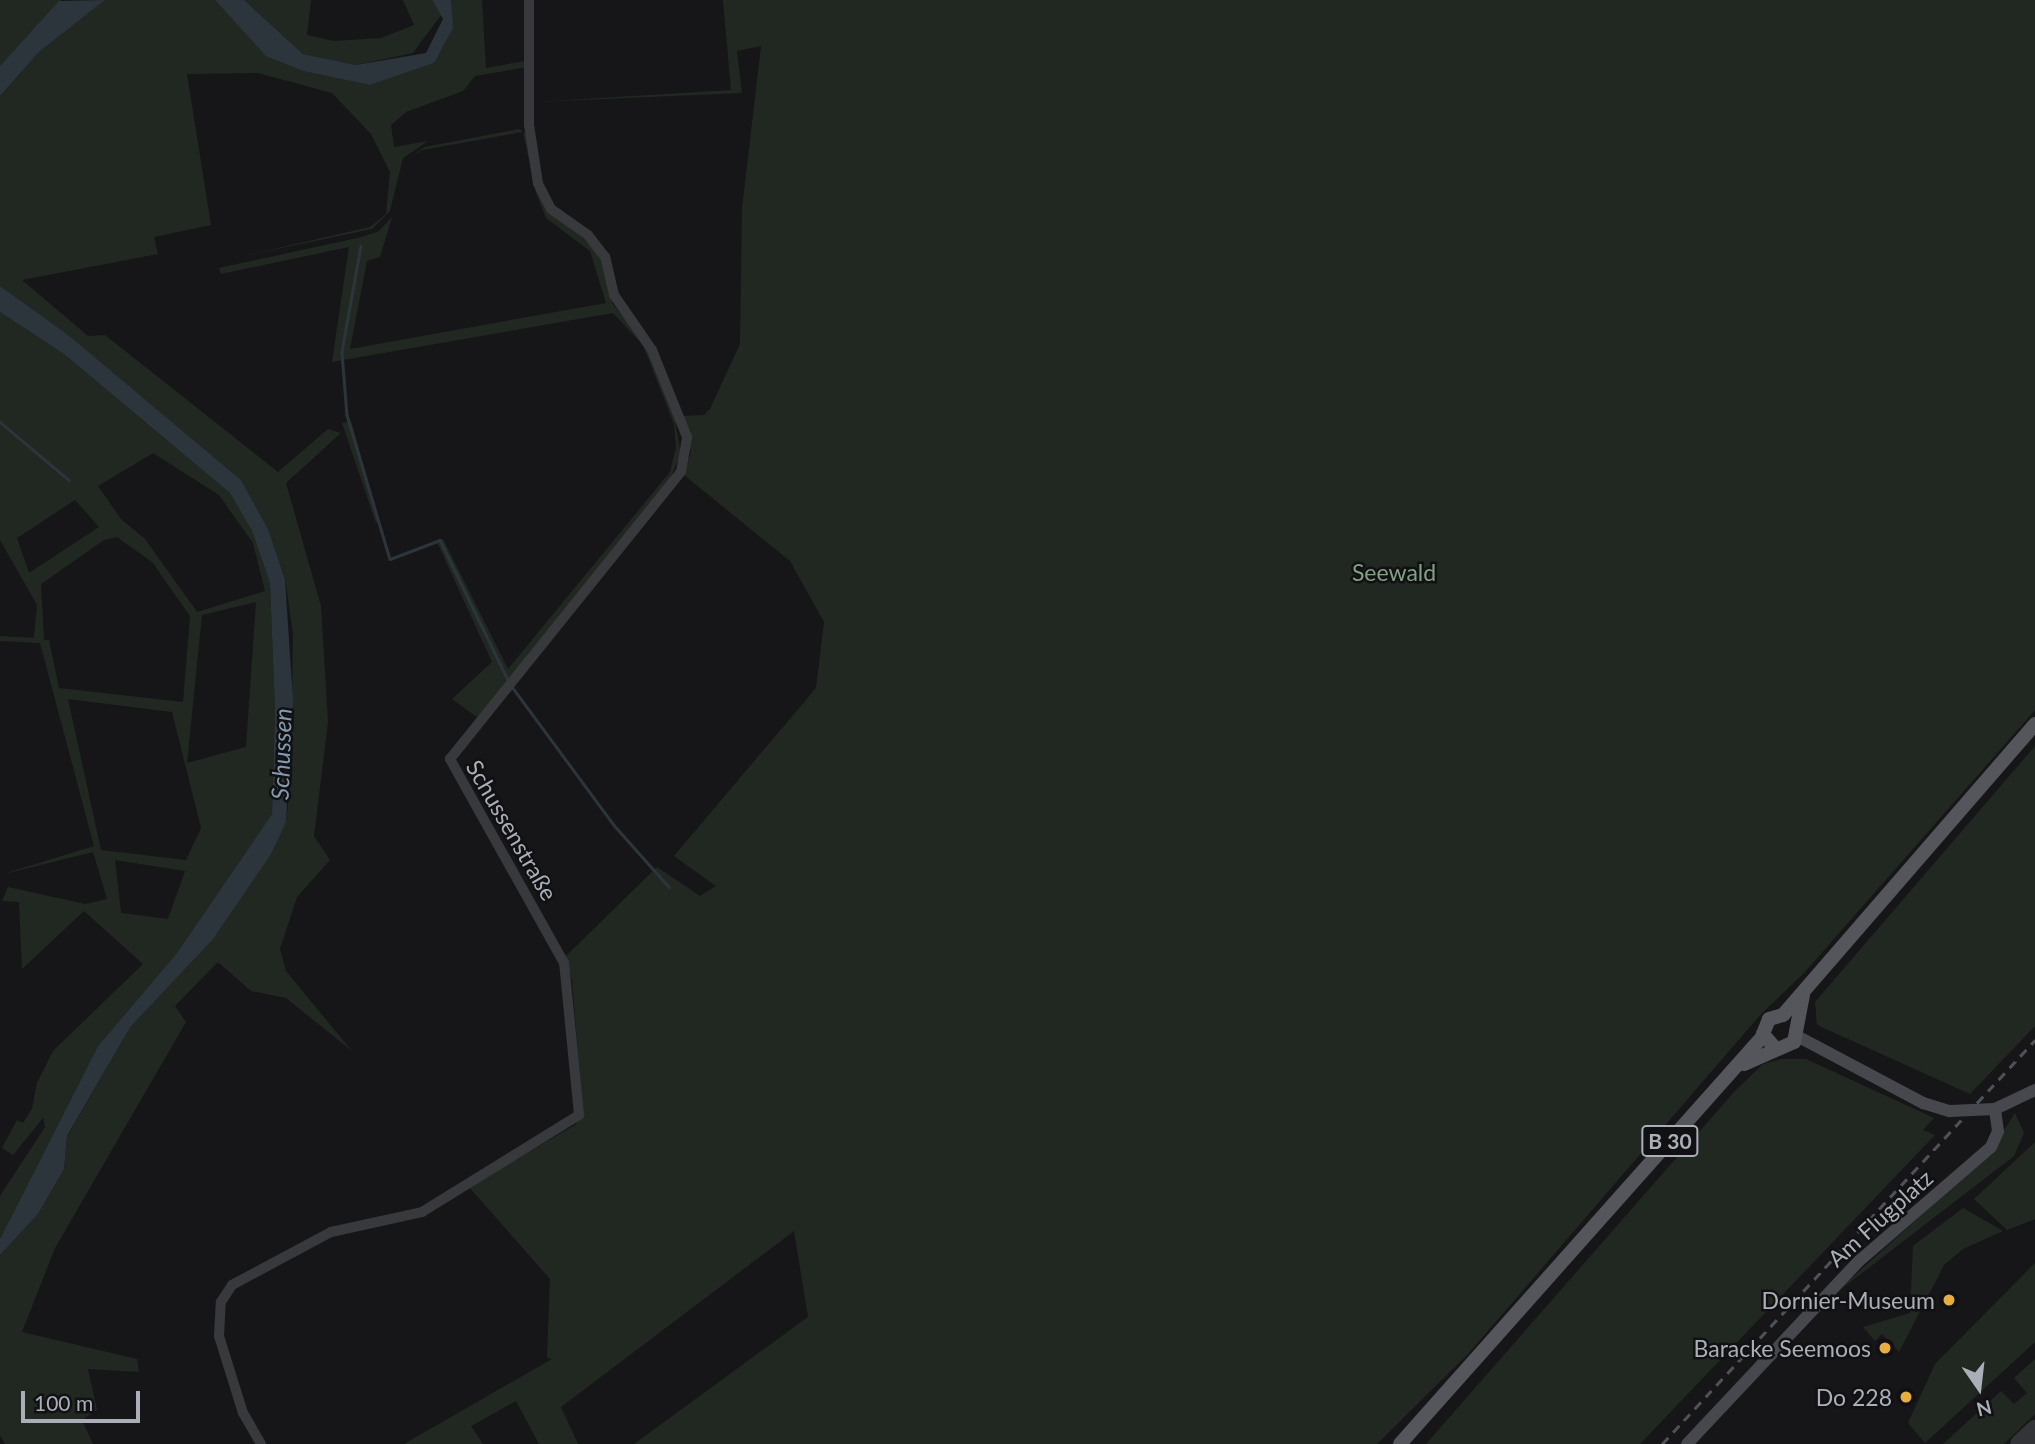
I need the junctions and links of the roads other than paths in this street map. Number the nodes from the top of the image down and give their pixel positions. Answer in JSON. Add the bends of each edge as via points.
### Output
{"nodes":[{"id":1,"x":529,"y":0,"type":"edge"},
{"id":2,"x":2035,"y":724,"type":"edge"},
{"id":3,"x":1788,"y":1034,"type":"junction"},
{"id":4,"x":1763,"y":1036,"type":"junction"},
{"id":5,"x":1739,"y":1067,"type":"junction"},
{"id":6,"x":2035,"y":1090,"type":"edge"},
{"id":7,"x":1995,"y":1109,"type":"junction"},
{"id":8,"x":261,"y":1444,"type":"edge"},
{"id":9,"x":1400,"y":1444,"type":"edge"},
{"id":10,"x":1687,"y":1444,"type":"edge"}],
"edges":[{"from":1,"to":8,"type":"street","name":"Schussenstraße","via":[[529,125],[538,183],[551,209],[588,235],[605,257],[614,295],[652,350],[687,437],[681,472],[450,760],[564,963],[579,1115],[422,1212],[331,1232],[232,1284],[221,1302],[219,1336],[243,1413]]},
{"from":2,"to":3,"type":"main road","number":"B 30","via":[[1806,987]]},
{"from":3,"to":4,"type":"main road"},
{"from":3,"to":4,"type":"main road","number":"B 30","via":[[1769,1019]]},
{"from":3,"to":5,"type":"main road","number":"B 30"},
{"from":3,"to":7,"type":"street","bridge":true,"via":[[1923,1103],[1950,1111]]},
{"from":4,"to":5,"type":"main road","number":"B 30"},
{"from":5,"to":9,"type":"main road","number":"B 30"},
{"from":6,"to":7,"type":"street"},
{"from":7,"to":10,"type":"street","name":"Am Flugplatz","via":[[1998,1131],[1991,1147],[1860,1261]]}]}
